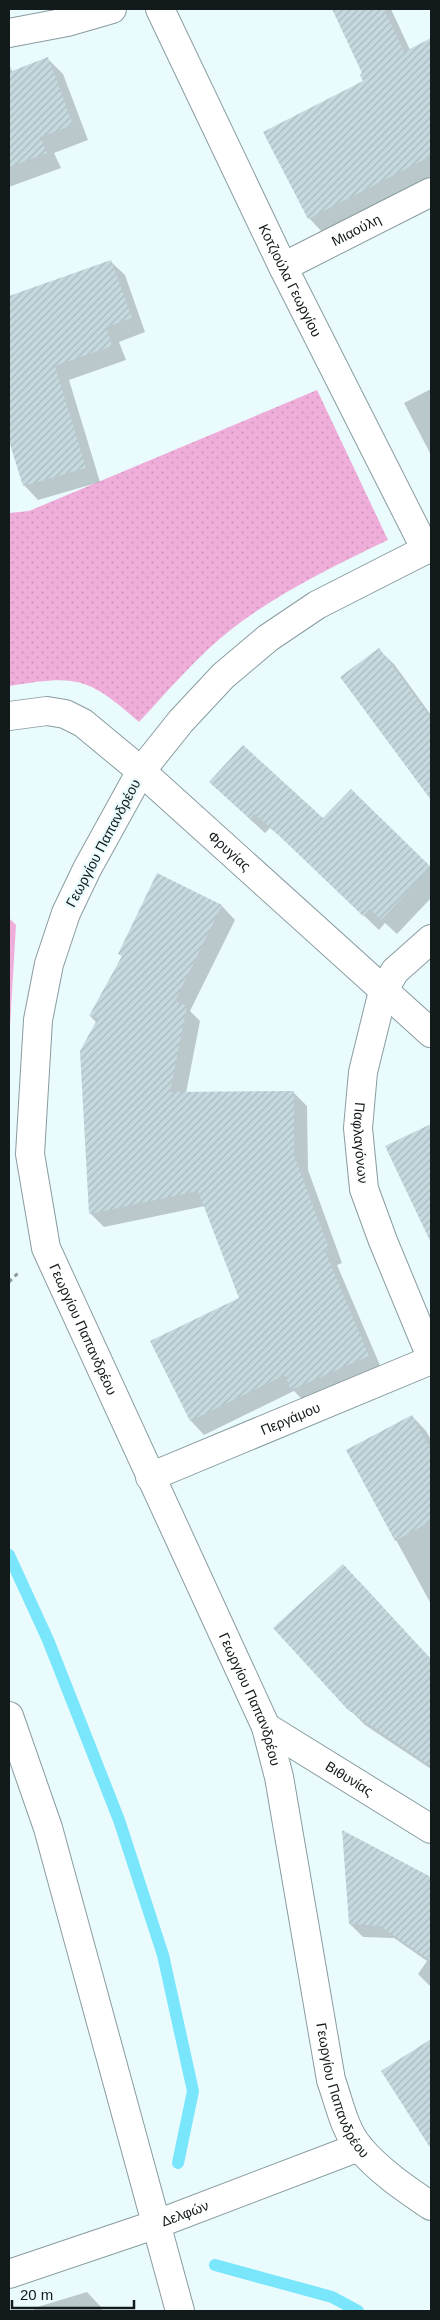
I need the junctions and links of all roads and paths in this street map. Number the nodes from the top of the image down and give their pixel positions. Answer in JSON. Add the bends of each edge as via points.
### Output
{"nodes":[{"id":1,"x":112,"y":9,"type":"edge"},
{"id":2,"x":160,"y":9,"type":"edge"},
{"id":3,"x":9,"y":33,"type":"edge"},
{"id":4,"x":431,"y":192,"type":"edge"},
{"id":5,"x":283,"y":267,"type":"junction"},
{"id":6,"x":429,"y":549,"type":"edge"},
{"id":7,"x":9,"y":716,"type":"edge"},
{"id":8,"x":141,"y":771,"type":"junction"},
{"id":9,"x":431,"y":939,"type":"edge"},
{"id":10,"x":383,"y":990,"type":"junction"},
{"id":11,"x":431,"y":1034,"type":"edge"},
{"id":12,"x":431,"y":1358,"type":"edge"},
{"id":13,"x":150,"y":1477,"type":"junction"},
{"id":14,"x":9,"y":1716,"type":"edge"},
{"id":15,"x":266,"y":1727,"type":"junction"},
{"id":16,"x":431,"y":1829,"type":"edge"},
{"id":17,"x":359,"y":2147,"type":"junction"},
{"id":18,"x":431,"y":2206,"type":"edge"},
{"id":19,"x":157,"y":2224,"type":"junction"},
{"id":20,"x":9,"y":2274,"type":"edge"},
{"id":21,"x":180,"y":2311,"type":"edge"}],
"edges":[{"from":1,"to":3,"type":"street"},
{"from":2,"to":5,"type":"street","name":"Κοτζιούλα Γεωργίου"},
{"from":4,"to":5,"type":"street","name":"Μιαούλη"},
{"from":5,"to":6,"type":"street","name":"Κοτζιούλα Γεωργίου"},
{"from":6,"to":8,"type":"street","name":"Γεωργίου Παπανδρέου","via":[[317,605],[268,638],[223,676]]},
{"from":7,"to":8,"type":"street","name":"Φρυγίας","via":[[47,711],[65,714],[83,723]]},
{"from":8,"to":10,"type":"street","name":"Φρυγίας"},
{"from":8,"to":13,"type":"street","name":"Γεωργίου Παπανδρέου","via":[[66,913],[49,964],[38,1020],[30,1154],[46,1248]]},
{"from":9,"to":10,"type":"street","name":"Παφλαγόνων","via":[[395,971]]},
{"from":10,"to":11,"type":"street","name":"Φρυγίας"},
{"from":10,"to":12,"type":"street","name":"Παφλαγόνων","via":[[363,1072],[358,1128],[364,1189]]},
{"from":12,"to":13,"type":"street","name":"Περγάμου"},
{"from":13,"to":15,"type":"street","name":"Γεωργίου Παπανδρέου"},
{"from":14,"to":19,"type":"street","via":[[48,1828]]},
{"from":15,"to":16,"type":"street","name":"Βιθυνίας"},
{"from":15,"to":17,"type":"street","name":"Γεωργίου Παπανδρέου","via":[[279,1776],[331,2080],[347,2126]]},
{"from":17,"to":18,"type":"street","name":"Γεωργίου Παπανδρέου","via":[[395,2181]]},
{"from":17,"to":19,"type":"street","name":"Δελφών"},
{"from":19,"to":20,"type":"street","name":"Δελφών"},
{"from":19,"to":21,"type":"street"}]}
